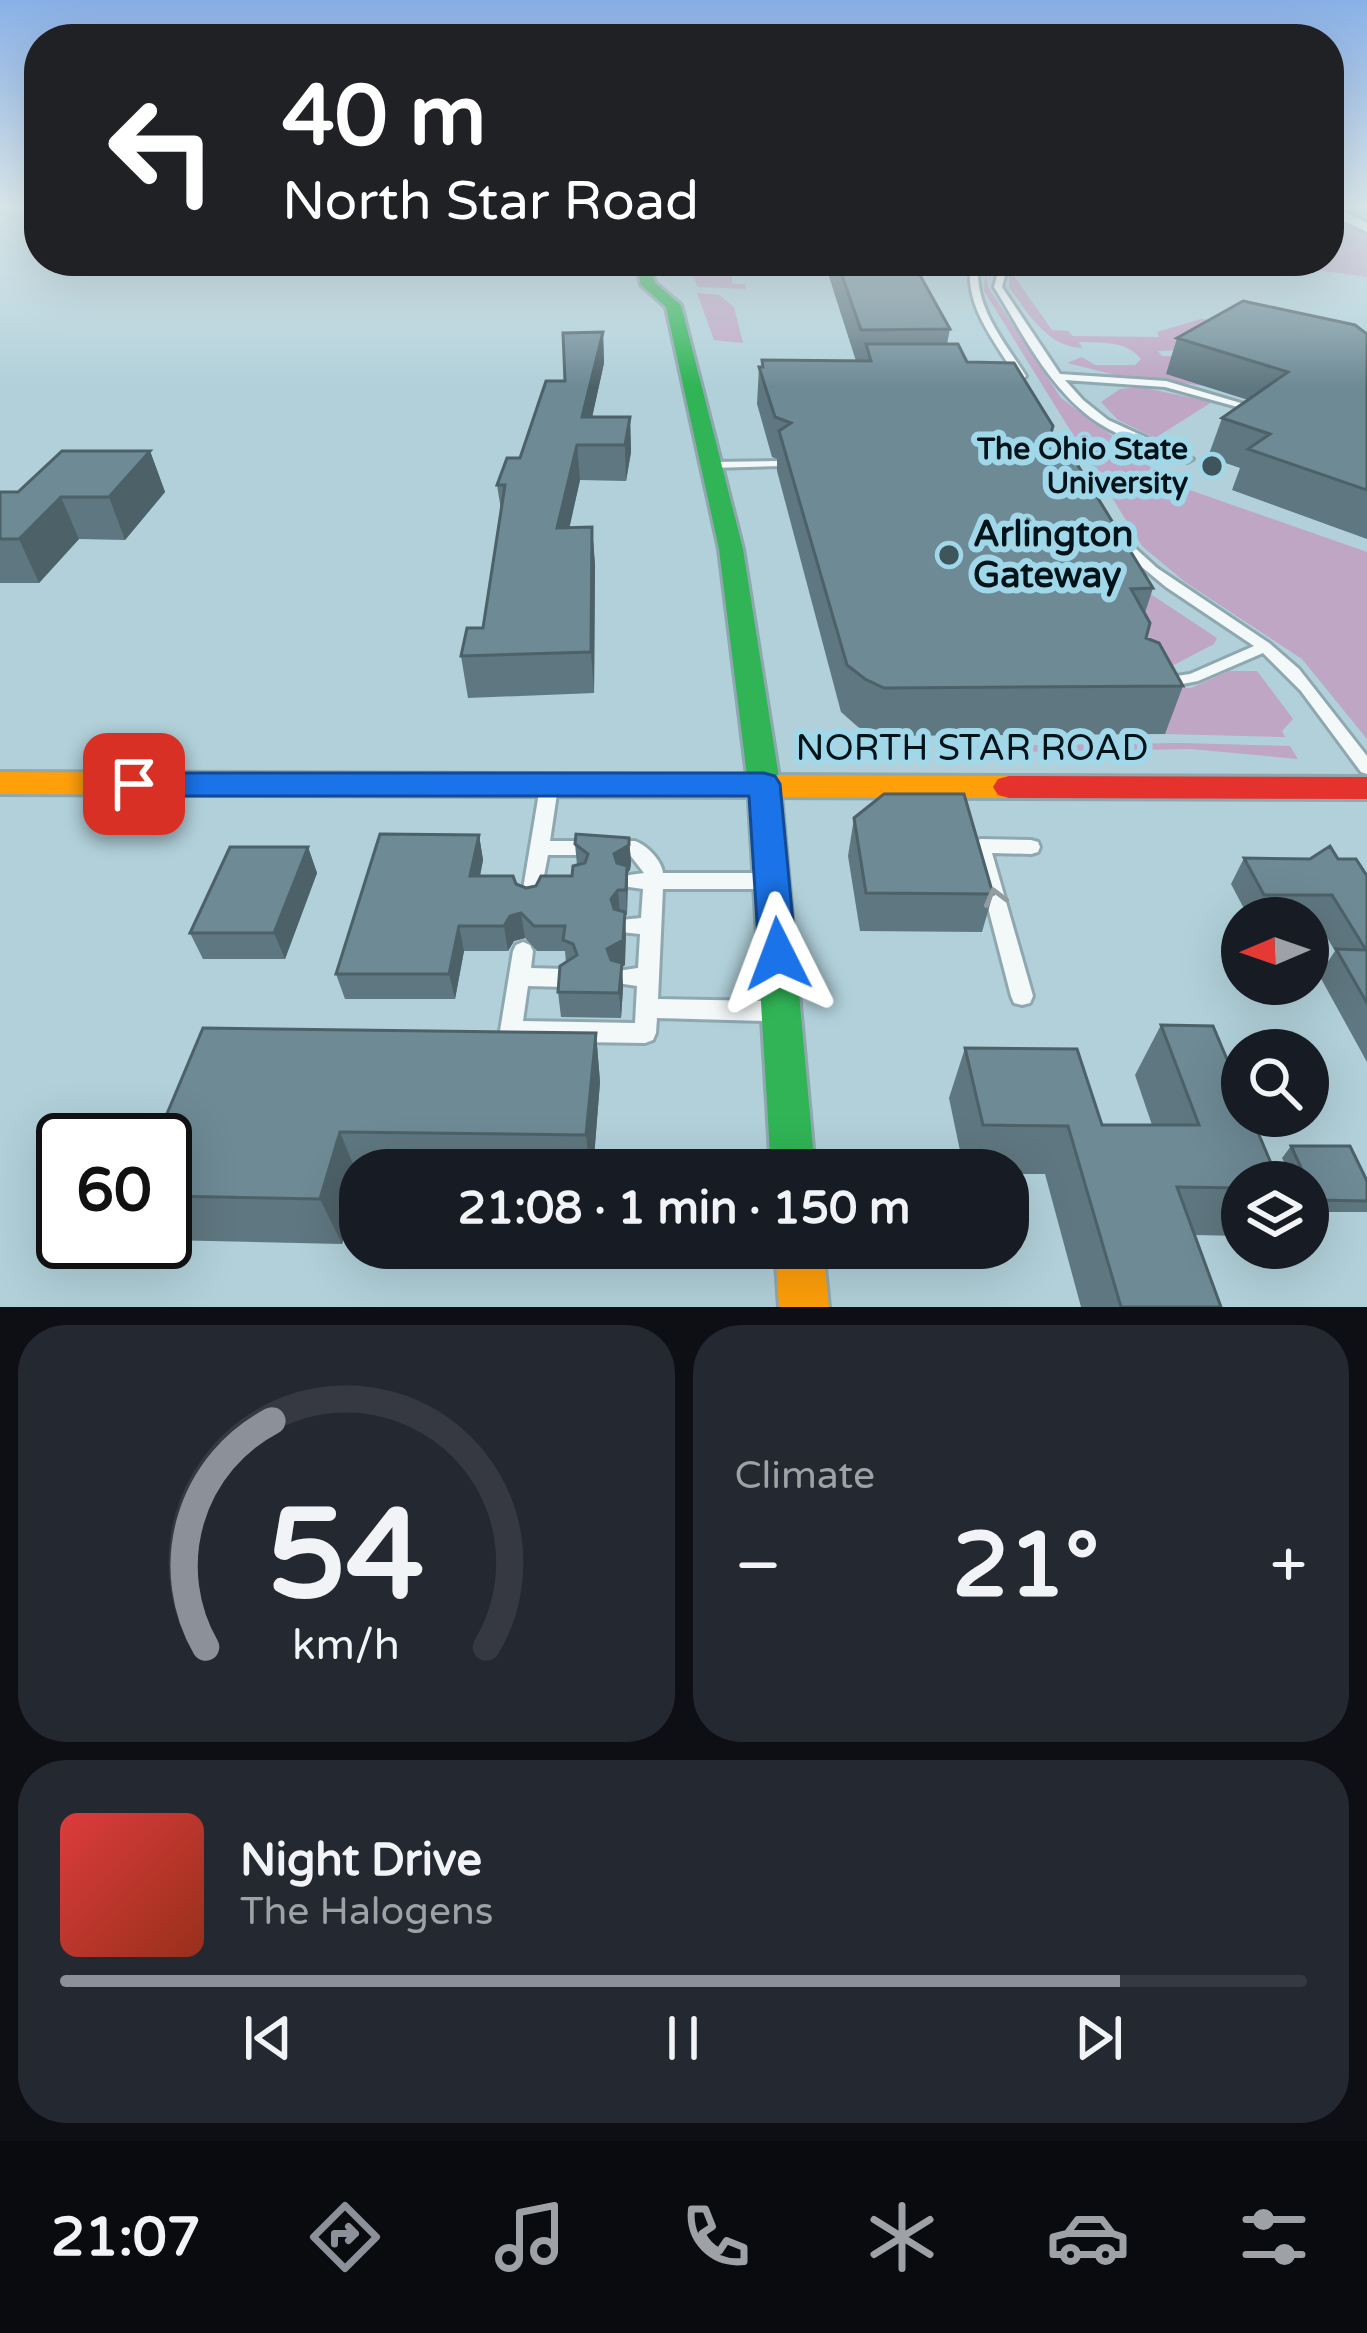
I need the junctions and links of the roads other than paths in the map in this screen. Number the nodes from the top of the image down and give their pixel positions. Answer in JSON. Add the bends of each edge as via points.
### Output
{"nodes":[{"id":1,"x":646,"y":276,"type":"edge"},
{"id":2,"x":679,"y":276,"type":"edge"},
{"id":3,"x":971,"y":276,"type":"edge"},
{"id":4,"x":1001,"y":276,"type":"edge"},
{"id":5,"x":673,"y":305,"type":"junction"},
{"id":6,"x":1059,"y":377,"type":"junction"},
{"id":7,"x":1033,"y":397,"type":"edge"},
{"id":8,"x":1264,"y":411,"type":"edge"},
{"id":9,"x":1187,"y":459,"type":"dead end"},
{"id":10,"x":778,"y":464,"type":"edge"},
{"id":11,"x":712,"y":465,"type":"junction"},
{"id":12,"x":1106,"y":521,"type":"edge"},
{"id":13,"x":1265,"y":647,"type":"junction"},
{"id":14,"x":1141,"y":682,"type":"edge"},
{"id":15,"x":1367,"y":768,"type":"edge"},
{"id":16,"x":0,"y":783,"type":"edge"},
{"id":17,"x":764,"y":784,"type":"junction"},
{"id":18,"x":549,"y":788,"type":"junction"},
{"id":19,"x":1367,"y":788,"type":"edge"},
{"id":20,"x":1030,"y":847,"type":"dead end"},
{"id":21,"x":539,"y":848,"type":"junction"},
{"id":22,"x":653,"y":880,"type":"junction"},
{"id":23,"x":629,"y":881,"type":"edge"},
{"id":24,"x":773,"y":881,"type":"junction"},
{"id":25,"x":540,"y":888,"type":"edge"},
{"id":26,"x":627,"y":926,"type":"edge"},
{"id":27,"x":651,"y":926,"type":"junction"},
{"id":28,"x":523,"y":951,"type":"dead end"},
{"id":29,"x":519,"y":977,"type":"junction"},
{"id":30,"x":624,"y":977,"type":"edge"},
{"id":31,"x":648,"y":977,"type":"junction"},
{"id":32,"x":565,"y":978,"type":"edge"},
{"id":33,"x":1022,"y":996,"type":"dead end"},
{"id":34,"x":647,"y":1008,"type":"junction"},
{"id":35,"x":781,"y":1012,"type":"junction"},
{"id":36,"x":791,"y":1149,"type":"edge"},
{"id":37,"x":800,"y":1269,"type":"edge"},
{"id":38,"x":803,"y":1307,"type":"edge"}],
"edges":[{"from":1,"to":5,"type":"main road"},
{"from":2,"to":5,"type":"main road","via":[[683,293]]},
{"from":3,"to":7,"type":"lane"},
{"from":4,"to":6,"type":"lane","via":[[998,287]]},
{"from":5,"to":11,"type":"main road"},
{"from":6,"to":8,"type":"lane","via":[[1166,384]]},
{"from":6,"to":9,"type":"lane","via":[[1114,429]]},
{"from":10,"to":11,"type":"lane"},
{"from":11,"to":17,"type":"main road"},
{"from":12,"to":13,"type":"lane","via":[[1154,574]]},
{"from":13,"to":14,"type":"lane","via":[[1192,678]]},
{"from":13,"to":15,"type":"lane","via":[[1312,693]]},
{"from":16,"to":18,"type":"main road","name":"NORTH STAR ROAD"},
{"from":17,"to":18,"type":"main road","name":"NORTH STAR ROAD"},
{"from":17,"to":19,"type":"main road","name":"NORTH STAR ROAD"},
{"from":17,"to":24,"type":"main road"},
{"from":18,"to":21,"type":"lane"},
{"from":33,"to":20,"type":"lane","one_way":true,"via":[[981,846]]},
{"from":21,"to":22,"type":"lane","via":[[635,848],[654,868]]},
{"from":21,"to":25,"type":"lane"},
{"from":22,"to":23,"type":"lane"},
{"from":22,"to":24,"type":"lane"},
{"from":22,"to":27,"type":"lane"},
{"from":24,"to":35,"type":"main road"},
{"from":26,"to":27,"type":"lane"},
{"from":27,"to":31,"type":"lane"},
{"from":28,"to":29,"type":"lane"},
{"from":29,"to":32,"type":"lane"},
{"from":29,"to":34,"type":"lane","via":[[511,1031],[645,1033]]},
{"from":30,"to":31,"type":"lane"},
{"from":31,"to":34,"type":"lane"},
{"from":34,"to":35,"type":"lane"},
{"from":35,"to":36,"type":"main road"},
{"from":37,"to":38,"type":"main road"}]}
